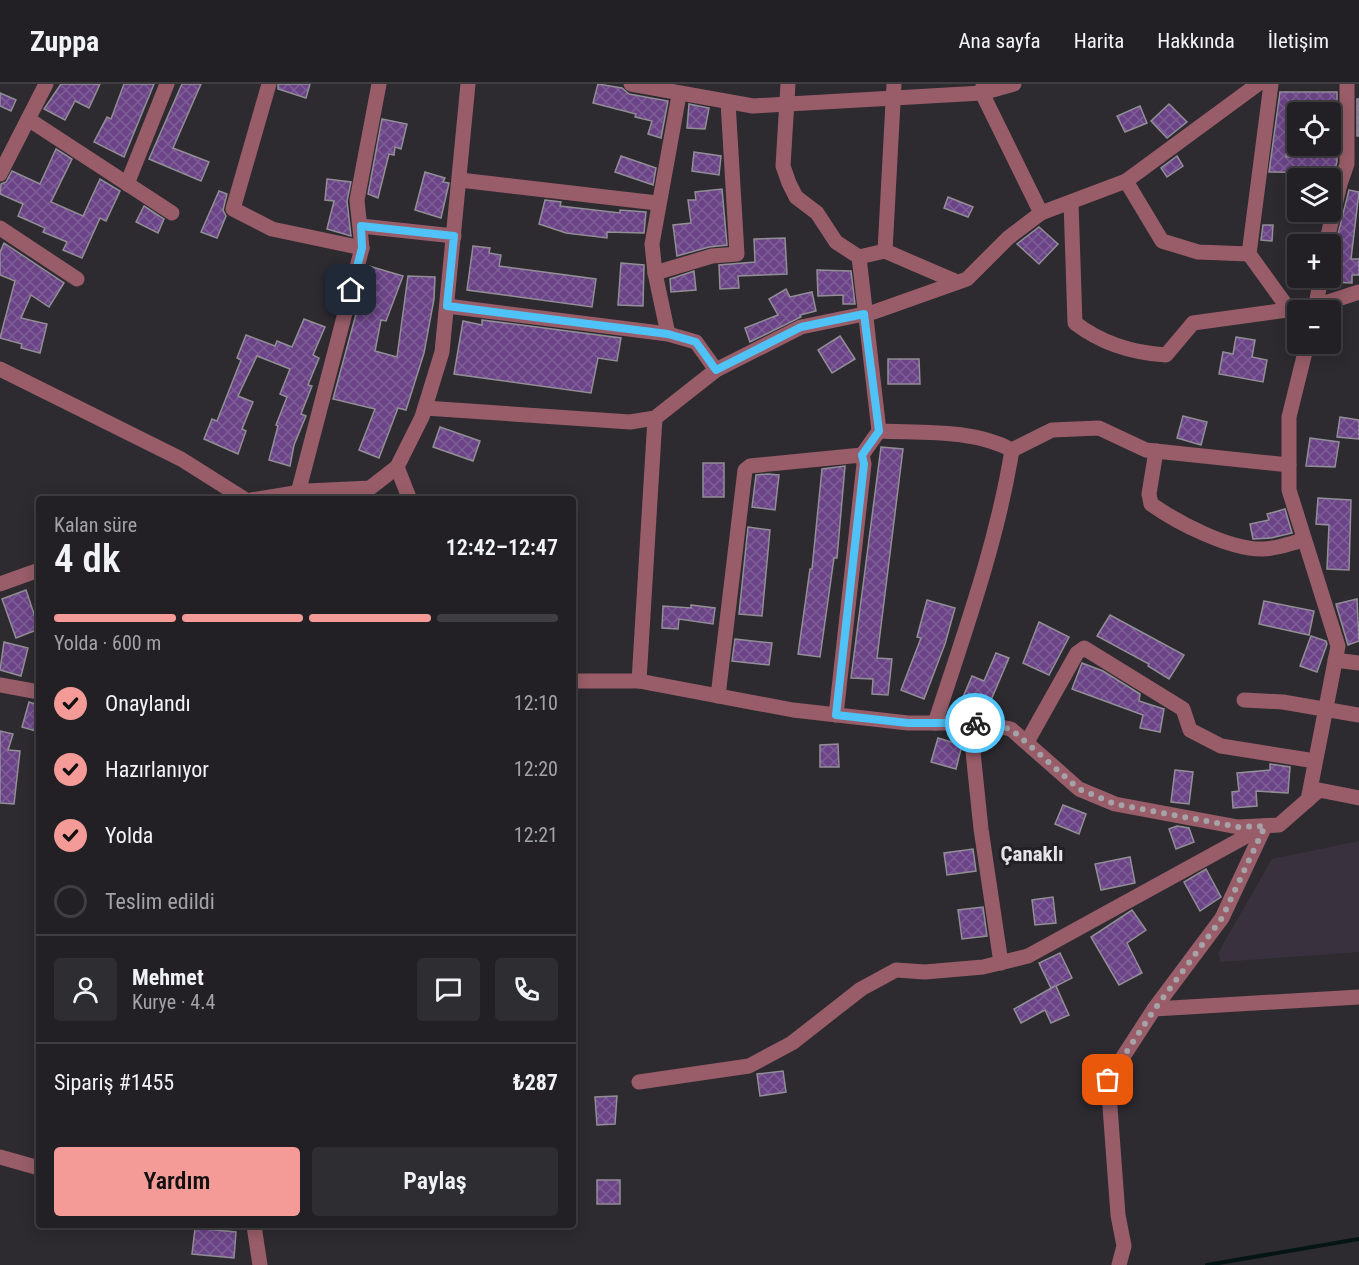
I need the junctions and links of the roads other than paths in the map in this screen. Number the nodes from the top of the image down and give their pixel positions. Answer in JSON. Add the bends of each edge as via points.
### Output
{"nodes":[{"id":1,"x":46,"y":84,"type":"edge"},
{"id":2,"x":167,"y":84,"type":"edge"},
{"id":3,"x":269,"y":84,"type":"edge"},
{"id":4,"x":379,"y":84,"type":"edge"},
{"id":5,"x":468,"y":84,"type":"edge"},
{"id":6,"x":631,"y":84,"type":"edge"},
{"id":7,"x":788,"y":84,"type":"edge"},
{"id":8,"x":1014,"y":84,"type":"edge"},
{"id":9,"x":1258,"y":84,"type":"edge"},
{"id":10,"x":1271,"y":84,"type":"edge"},
{"id":11,"x":1347,"y":84,"type":"edge"},
{"id":12,"x":982,"y":88,"type":"edge"},
{"id":13,"x":894,"y":90,"type":"edge"},
{"id":14,"x":708,"y":92,"type":"edge"},
{"id":15,"x":679,"y":95,"type":"junction"},
{"id":16,"x":728,"y":102,"type":"junction"},
{"id":17,"x":785,"y":106,"type":"junction"},
{"id":18,"x":28,"y":119,"type":"junction"},
{"id":19,"x":1353,"y":141,"type":"edge"},
{"id":20,"x":0,"y":174,"type":"edge"},
{"id":21,"x":459,"y":180,"type":"junction"},
{"id":22,"x":1126,"y":181,"type":"junction"},
{"id":23,"x":127,"y":184,"type":"junction"},
{"id":24,"x":1071,"y":202,"type":"junction"},
{"id":25,"x":657,"y":204,"type":"junction"},
{"id":26,"x":172,"y":213,"type":"dead end"},
{"id":27,"x":1041,"y":213,"type":"junction"},
{"id":28,"x":361,"y":226,"type":"junction"},
{"id":29,"x":0,"y":228,"type":"edge"},
{"id":30,"x":1328,"y":234,"type":"edge"},
{"id":31,"x":454,"y":236,"type":"junction"},
{"id":32,"x":362,"y":248,"type":"junction"},
{"id":33,"x":885,"y":251,"type":"junction"},
{"id":34,"x":1249,"y":254,"type":"junction"},
{"id":35,"x":859,"y":257,"type":"junction"},
{"id":36,"x":655,"y":273,"type":"junction"},
{"id":37,"x":76,"y":279,"type":"dead end"},
{"id":38,"x":957,"y":282,"type":"junction"},
{"id":39,"x":1359,"y":292,"type":"edge"},
{"id":40,"x":1337,"y":300,"type":"edge"},
{"id":41,"x":447,"y":306,"type":"junction"},
{"id":42,"x":1287,"y":307,"type":"edge"},
{"id":43,"x":1287,"y":308,"type":"edge"},
{"id":44,"x":864,"y":314,"type":"junction"},
{"id":45,"x":668,"y":334,"type":"junction"},
{"id":46,"x":1305,"y":354,"type":"edge"},
{"id":47,"x":0,"y":369,"type":"edge"},
{"id":48,"x":716,"y":370,"type":"junction"},
{"id":49,"x":425,"y":408,"type":"junction"},
{"id":50,"x":656,"y":418,"type":"junction"},
{"id":51,"x":879,"y":431,"type":"junction"},
{"id":52,"x":1012,"y":450,"type":"junction"},
{"id":53,"x":1156,"y":451,"type":"junction"},
{"id":54,"x":862,"y":455,"type":"junction"},
{"id":55,"x":1289,"y":465,"type":"junction"},
{"id":56,"x":397,"y":466,"type":"junction"},
{"id":57,"x":298,"y":493,"type":"junction"},
{"id":58,"x":334,"y":495,"type":"edge"},
{"id":59,"x":240,"y":496,"type":"edge"},
{"id":60,"x":278,"y":496,"type":"edge"},
{"id":61,"x":408,"y":496,"type":"edge"},
{"id":62,"x":1304,"y":540,"type":"junction"},
{"id":63,"x":36,"y":571,"type":"edge"},
{"id":64,"x":0,"y":584,"type":"edge"},
{"id":65,"x":1335,"y":660,"type":"junction"},
{"id":66,"x":1359,"y":663,"type":"edge"},
{"id":67,"x":576,"y":681,"type":"edge"},
{"id":68,"x":639,"y":681,"type":"junction"},
{"id":69,"x":0,"y":685,"type":"edge"},
{"id":70,"x":36,"y":691,"type":"edge"},
{"id":71,"x":718,"y":696,"type":"junction"},
{"id":72,"x":1244,"y":700,"type":"dead end"},
{"id":73,"x":1325,"y":711,"type":"junction"},
{"id":74,"x":836,"y":715,"type":"junction"},
{"id":75,"x":1359,"y":715,"type":"edge"},
{"id":76,"x":935,"y":723,"type":"junction"},
{"id":77,"x":970,"y":723,"type":"junction"},
{"id":78,"x":1027,"y":742,"type":"junction"},
{"id":79,"x":1315,"y":761,"type":"junction"},
{"id":80,"x":1359,"y":798,"type":"edge"},
{"id":81,"x":1308,"y":800,"type":"junction"},
{"id":82,"x":1265,"y":826,"type":"junction"},
{"id":83,"x":1001,"y":963,"type":"junction"},
{"id":84,"x":1359,"y":997,"type":"edge"},
{"id":85,"x":1154,"y":1010,"type":"junction"},
{"id":86,"x":639,"y":1082,"type":"dead end"},
{"id":87,"x":0,"y":1157,"type":"edge"},
{"id":88,"x":36,"y":1167,"type":"edge"},
{"id":89,"x":254,"y":1228,"type":"edge"},
{"id":90,"x":260,"y":1265,"type":"edge"},
{"id":91,"x":1119,"y":1265,"type":"edge"}],
"edges":[{"from":1,"to":18,"type":"street"},
{"from":2,"to":23,"type":"street"},
{"from":3,"to":32,"type":"street","via":[[233,209],[272,229]]},
{"from":4,"to":28,"type":"street","via":[[357,200]]},
{"from":5,"to":21,"type":"street"},
{"from":6,"to":15,"type":"street"},
{"from":7,"to":17,"type":"street"},
{"from":8,"to":12,"type":"street"},
{"from":9,"to":22,"type":"street"},
{"from":10,"to":34,"type":"street"},
{"from":11,"to":19,"type":"street"},
{"from":12,"to":13,"type":"street"},
{"from":12,"to":27,"type":"street"},
{"from":13,"to":17,"type":"street"},
{"from":13,"to":33,"type":"street"},
{"from":14,"to":15,"type":"street"},
{"from":14,"to":16,"type":"street"},
{"from":15,"to":25,"type":"street"},
{"from":16,"to":17,"type":"street"},
{"from":16,"to":36,"type":"street","via":[[737,254],[712,256]]},
{"from":17,"to":35,"type":"street","via":[[783,166],[795,198],[817,213],[837,242]]},
{"from":18,"to":20,"type":"street"},
{"from":18,"to":23,"type":"street"},
{"from":19,"to":30,"type":"street"},
{"from":21,"to":25,"type":"street"},
{"from":21,"to":31,"type":"street"},
{"from":22,"to":24,"type":"street"},
{"from":22,"to":34,"type":"street","via":[[1162,241],[1198,252]]},
{"from":23,"to":26,"type":"street"},
{"from":24,"to":27,"type":"street"},
{"from":24,"to":43,"type":"street","via":[[1075,323],[1090,335],[1138,353],[1166,355],[1193,323]]},
{"from":25,"to":36,"type":"street","via":[[652,244]]},
{"from":27,"to":38,"type":"street","via":[[1008,238],[968,279]]},
{"from":28,"to":31,"type":"street"},
{"from":28,"to":32,"type":"street"},
{"from":29,"to":37,"type":"street"},
{"from":31,"to":41,"type":"street"},
{"from":32,"to":57,"type":"street"},
{"from":33,"to":35,"type":"street"},
{"from":33,"to":38,"type":"street"},
{"from":34,"to":42,"type":"street"},
{"from":35,"to":44,"type":"street"},
{"from":36,"to":45,"type":"street"},
{"from":38,"to":44,"type":"street"},
{"from":39,"to":40,"type":"street"},
{"from":41,"to":45,"type":"street"},
{"from":41,"to":49,"type":"street","via":[[442,352]]},
{"from":44,"to":48,"type":"street","via":[[801,327]]},
{"from":44,"to":51,"type":"street"},
{"from":45,"to":48,"type":"street","via":[[696,342]]},
{"from":46,"to":55,"type":"street","via":[[1289,417]]},
{"from":47,"to":59,"type":"street","via":[[181,459]]},
{"from":48,"to":50,"type":"street"},
{"from":49,"to":50,"type":"street","via":[[630,422]]},
{"from":49,"to":56,"type":"street"},
{"from":50,"to":68,"type":"street"},
{"from":51,"to":52,"type":"street","via":[[955,435],[1001,444]]},
{"from":51,"to":54,"type":"street"},
{"from":52,"to":53,"type":"street","via":[[1052,430],[1099,428]]},
{"from":52,"to":76,"type":"street","via":[[1007,482],[968,622]]},
{"from":53,"to":55,"type":"street"},
{"from":53,"to":62,"type":"street","via":[[1149,494],[1152,504],[1166,514],[1215,539],[1263,549]]},
{"from":54,"to":71,"type":"street","via":[[750,466],[745,470]]},
{"from":54,"to":74,"type":"street"},
{"from":55,"to":62,"type":"street","via":[[1289,490]]},
{"from":56,"to":58,"type":"street","via":[[370,488]]},
{"from":56,"to":61,"type":"street"},
{"from":57,"to":58,"type":"street"},
{"from":57,"to":60,"type":"street"},
{"from":62,"to":65,"type":"street","via":[[1338,646]]},
{"from":63,"to":64,"type":"street"},
{"from":65,"to":66,"type":"street"},
{"from":65,"to":73,"type":"street"},
{"from":67,"to":68,"type":"street"},
{"from":68,"to":71,"type":"street"},
{"from":69,"to":70,"type":"street"},
{"from":71,"to":74,"type":"street"},
{"from":72,"to":73,"type":"street","via":[[1283,702]]},
{"from":73,"to":75,"type":"street"},
{"from":73,"to":79,"type":"street"},
{"from":74,"to":76,"type":"street"},
{"from":76,"to":77,"type":"street"},
{"from":77,"to":78,"type":"street","via":[[1011,729]]},
{"from":77,"to":83,"type":"street"},
{"from":78,"to":79,"type":"street","via":[[1077,653],[1084,648],[1183,710],[1190,730],[1221,746]]},
{"from":78,"to":82,"type":"street","via":[[1079,789],[1115,804],[1238,827]]},
{"from":79,"to":81,"type":"street"},
{"from":80,"to":81,"type":"street","via":[[1319,790]]},
{"from":81,"to":82,"type":"street","via":[[1279,825]]},
{"from":82,"to":83,"type":"street","via":[[1028,956]]},
{"from":82,"to":85,"type":"street","via":[[1222,918]]},
{"from":83,"to":86,"type":"street","via":[[925,972],[896,970],[861,989],[792,1043],[749,1066]]},
{"from":84,"to":85,"type":"street"},
{"from":85,"to":91,"type":"street","via":[[1108,1080],[1124,1246]]},
{"from":87,"to":88,"type":"street"},
{"from":89,"to":90,"type":"street"}]}
